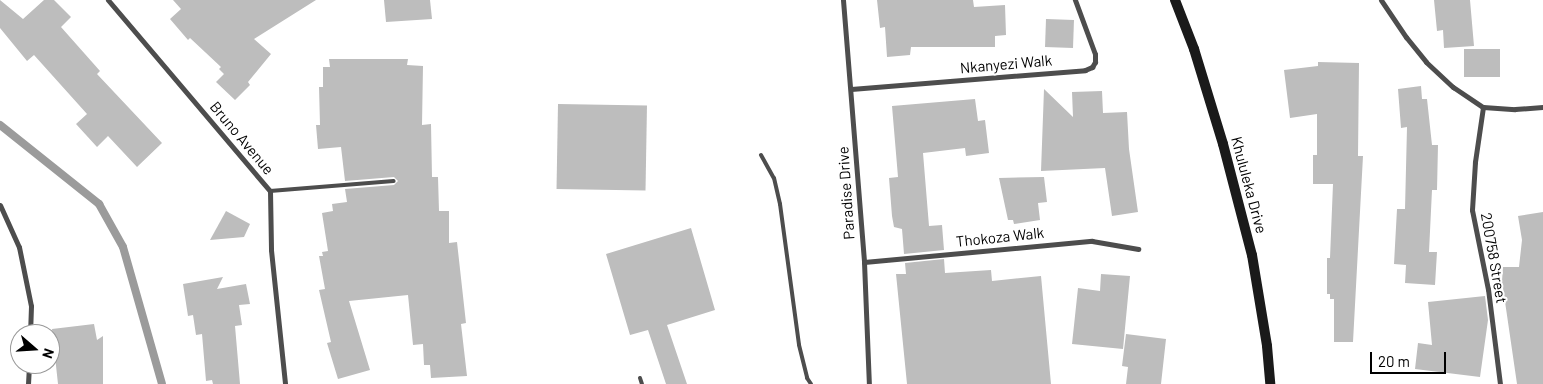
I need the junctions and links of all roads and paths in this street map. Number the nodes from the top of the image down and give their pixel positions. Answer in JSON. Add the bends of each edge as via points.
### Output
{"nodes":[{"id":1,"x":108,"y":0,"type":"edge"},
{"id":2,"x":844,"y":0,"type":"edge"},
{"id":3,"x":1075,"y":0,"type":"edge"},
{"id":4,"x":1175,"y":0,"type":"edge"},
{"id":5,"x":1381,"y":0,"type":"edge"},
{"id":6,"x":851,"y":89,"type":"junction"},
{"id":7,"x":1483,"y":107,"type":"junction"},
{"id":8,"x":1543,"y":107,"type":"edge"},
{"id":9,"x":762,"y":155,"type":"dead end"},
{"id":10,"x":394,"y":181,"type":"dead end"},
{"id":11,"x":270,"y":191,"type":"junction"},
{"id":12,"x":0,"y":205,"type":"edge"},
{"id":13,"x":1138,"y":249,"type":"dead end"},
{"id":14,"x":864,"y":262,"type":"junction"},
{"id":15,"x":30,"y":324,"type":"edge"},
{"id":16,"x":640,"y":378,"type":"dead end"},
{"id":17,"x":285,"y":384,"type":"edge"},
{"id":18,"x":642,"y":384,"type":"edge"},
{"id":19,"x":811,"y":384,"type":"edge"},
{"id":20,"x":869,"y":384,"type":"edge"},
{"id":21,"x":1270,"y":384,"type":"edge"},
{"id":22,"x":1500,"y":384,"type":"edge"}],
"edges":[{"from":1,"to":11,"type":"street","name":"Bruno Avenue"},
{"from":2,"to":6,"type":"street","name":"Paradise Drive"},
{"from":3,"to":6,"type":"street","name":"Nkanyezi Walk","via":[[1095,54],[1092,67],[1085,70]]},
{"from":4,"to":21,"type":"street","name":"Khululeka Drive","via":[[1215,116],[1252,255]]},
{"from":5,"to":7,"type":"street","via":[[1426,62],[1453,87]]},
{"from":6,"to":14,"type":"street","name":"Paradise Drive"},
{"from":7,"to":8,"type":"street"},
{"from":7,"to":22,"type":"street","name":"200758 Street","via":[[1472,210],[1488,289]]},
{"from":9,"to":19,"type":"lane","via":[[774,178],[780,204],[799,345]]},
{"from":10,"to":11,"type":"lane"},
{"from":11,"to":17,"type":"street","name":"Bruno Avenue","via":[[271,250]]},
{"from":12,"to":15,"type":"street","via":[[19,248],[31,306]]},
{"from":13,"to":14,"type":"street","name":"Thokoza Walk","via":[[1092,241]]},
{"from":14,"to":20,"type":"street","name":"Paradise Drive"},
{"from":16,"to":18,"type":"lane"}]}
